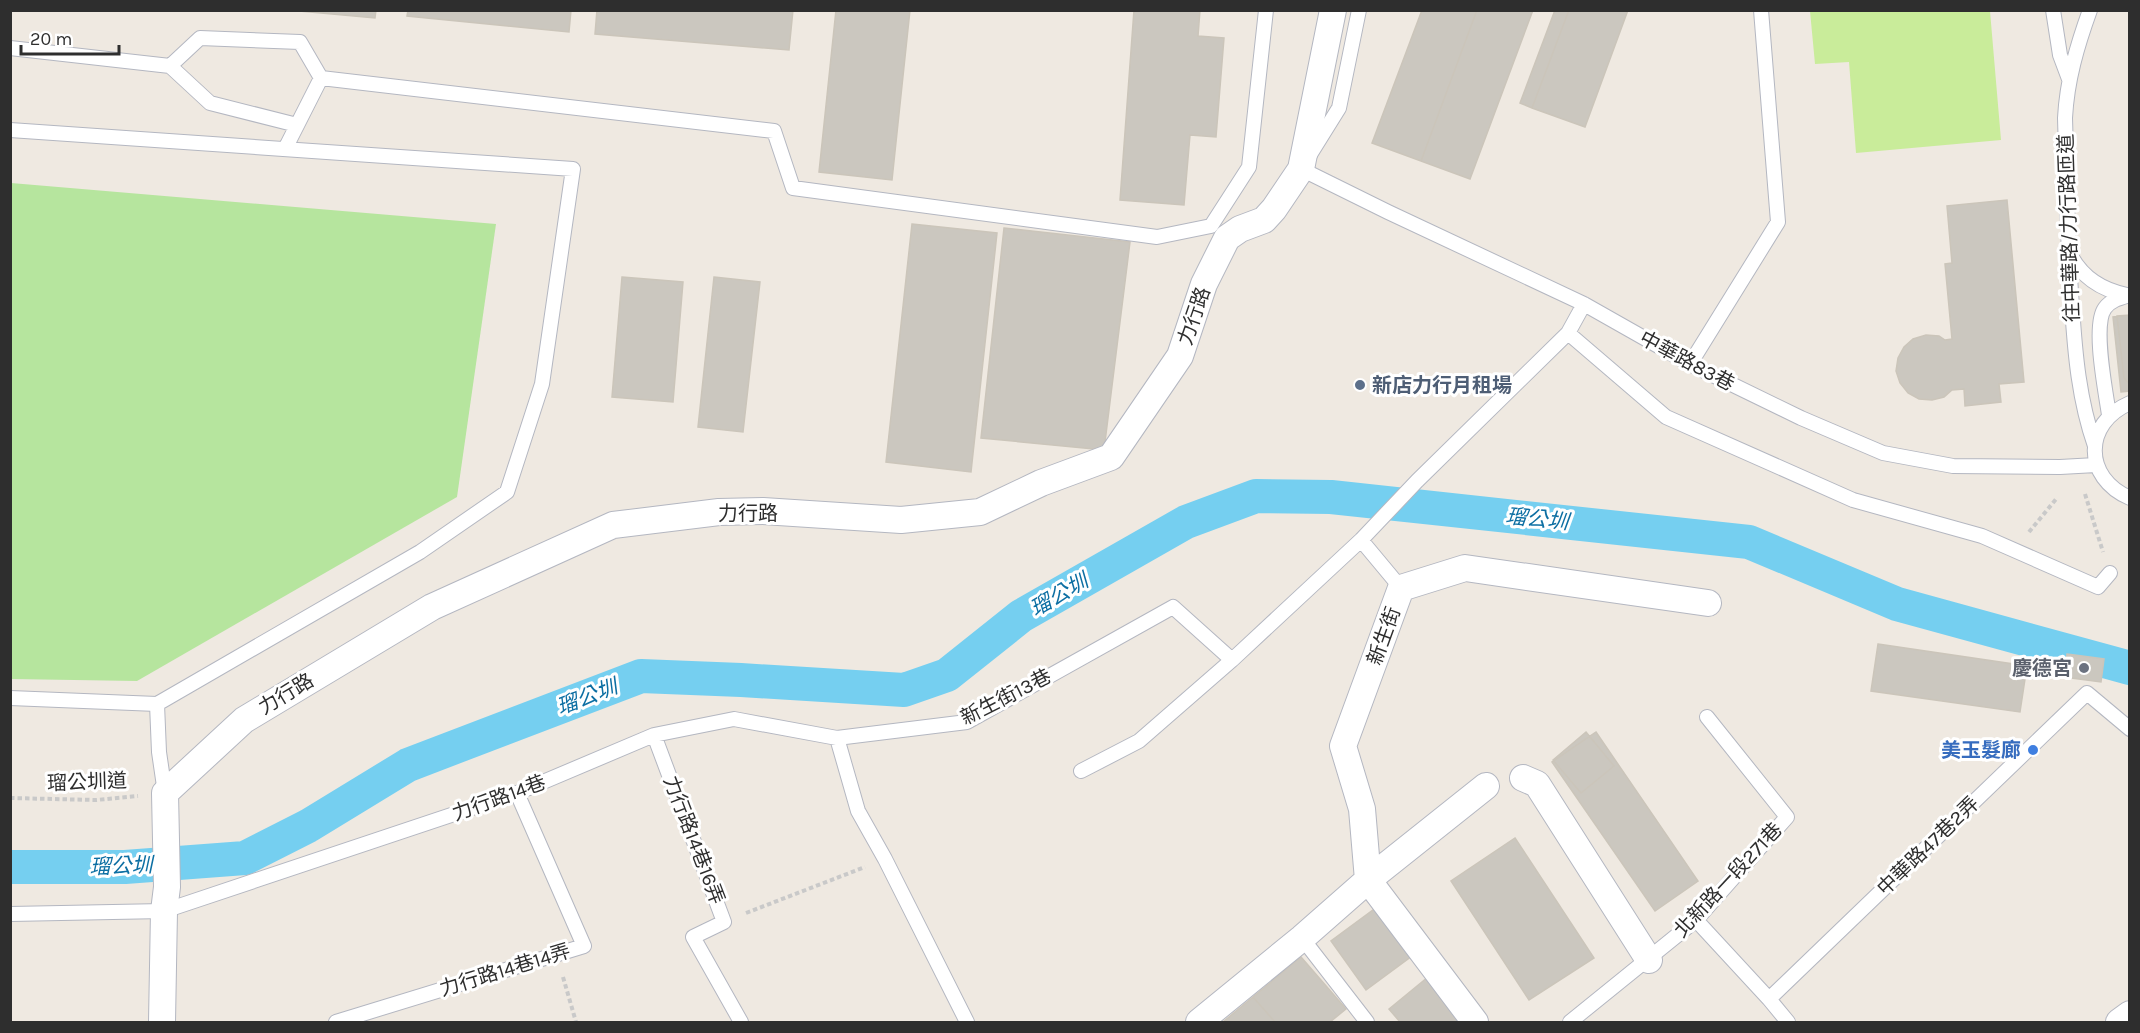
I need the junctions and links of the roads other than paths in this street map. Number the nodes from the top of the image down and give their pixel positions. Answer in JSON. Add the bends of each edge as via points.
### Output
{"nodes":[{"id":1,"x":1266,"y":10,"type":"edge"},
{"id":2,"x":1333,"y":10,"type":"edge"},
{"id":3,"x":1359,"y":10,"type":"edge"},
{"id":4,"x":1761,"y":10,"type":"edge"},
{"id":5,"x":2053,"y":10,"type":"edge"},
{"id":6,"x":2090,"y":10,"type":"edge"},
{"id":7,"x":10,"y":48,"type":"edge"},
{"id":8,"x":170,"y":66,"type":"junction"},
{"id":9,"x":321,"y":78,"type":"junction"},
{"id":10,"x":2069,"y":79,"type":"junction"},
{"id":11,"x":297,"y":125,"type":"junction"},
{"id":12,"x":10,"y":130,"type":"edge"},
{"id":13,"x":285,"y":149,"type":"junction"},
{"id":14,"x":1301,"y":169,"type":"junction"},
{"id":15,"x":2068,"y":250,"type":"junction"},
{"id":16,"x":2130,"y":295,"type":"edge"},
{"id":17,"x":1584,"y":304,"type":"junction"},
{"id":18,"x":1568,"y":333,"type":"junction"},
{"id":19,"x":1690,"y":364,"type":"junction"},
{"id":20,"x":2130,"y":403,"type":"edge"},
{"id":21,"x":2109,"y":415,"type":"junction"},
{"id":22,"x":2095,"y":446,"type":"junction"},
{"id":23,"x":2096,"y":465,"type":"junction"},
{"id":24,"x":2130,"y":498,"type":"edge"},
{"id":25,"x":1364,"y":536,"type":"junction"},
{"id":26,"x":2110,"y":573,"type":"road end"},
{"id":27,"x":1401,"y":588,"type":"junction"},
{"id":28,"x":1708,"y":603,"type":"dead end"},
{"id":29,"x":1232,"y":660,"type":"junction"},
{"id":30,"x":10,"y":698,"type":"edge"},
{"id":31,"x":157,"y":704,"type":"junction"},
{"id":32,"x":1707,"y":717,"type":"dead end"},
{"id":33,"x":2130,"y":729,"type":"edge"},
{"id":34,"x":654,"y":735,"type":"junction"},
{"id":35,"x":837,"y":738,"type":"junction"},
{"id":36,"x":1081,"y":771,"type":"dead end"},
{"id":37,"x":1523,"y":778,"type":"dead end"},
{"id":38,"x":1486,"y":786,"type":"dead end"},
{"id":39,"x":165,"y":793,"type":"junction"},
{"id":40,"x":517,"y":793,"type":"junction"},
{"id":41,"x":1368,"y":880,"type":"junction"},
{"id":42,"x":166,"y":899,"type":"junction"},
{"id":43,"x":10,"y":914,"type":"edge"},
{"id":44,"x":1696,"y":920,"type":"junction"},
{"id":45,"x":1302,"y":938,"type":"junction"},
{"id":46,"x":1649,"y":960,"type":"junction"},
{"id":47,"x":1769,"y":999,"type":"junction"},
{"id":48,"x":2130,"y":1014,"type":"edge"},
{"id":49,"x":162,"y":1023,"type":"edge"},
{"id":50,"x":336,"y":1023,"type":"edge"},
{"id":51,"x":741,"y":1023,"type":"edge"},
{"id":52,"x":967,"y":1023,"type":"edge"},
{"id":53,"x":1198,"y":1023,"type":"edge"},
{"id":54,"x":1367,"y":1023,"type":"edge"},
{"id":55,"x":1475,"y":1023,"type":"edge"},
{"id":56,"x":1570,"y":1023,"type":"edge"},
{"id":57,"x":1788,"y":1023,"type":"edge"},
{"id":58,"x":2119,"y":1023,"type":"edge"}],
"edges":[{"from":1,"to":9,"type":"lane","via":[[1250,166],[1211,226],[1157,237],[793,188],[774,131]]},
{"from":2,"to":14,"type":"street","name":"力行路"},
{"from":3,"to":14,"type":"lane","via":[[1339,108]]},
{"from":4,"to":19,"type":"lane","via":[[1778,222]]},
{"from":5,"to":10,"type":"lane","via":[[2060,55]]},
{"from":6,"to":10,"type":"lane","name":"往中華路/力行路匝道"},
{"from":7,"to":8,"type":"lane"},
{"from":8,"to":9,"type":"lane","via":[[200,38],[300,42]]},
{"from":8,"to":11,"type":"lane","via":[[210,103]]},
{"from":9,"to":11,"type":"lane"},
{"from":10,"to":15,"type":"lane","name":"往中華路/力行路匝道","via":[[2065,118]]},
{"from":11,"to":13,"type":"lane"},
{"from":12,"to":13,"type":"lane"},
{"from":13,"to":31,"type":"lane","via":[[573,169],[542,384],[507,492],[420,552]]},
{"from":14,"to":17,"type":"lane","name":"中華路83巷"},
{"from":14,"to":39,"type":"street","name":"力行路","via":[[1264,220],[1227,238],[1204,284],[1180,356],[1111,456],[980,512],[901,520],[719,512],[613,525],[432,607],[244,720]]},
{"from":15,"to":16,"type":"lane","via":[[2075,265],[2099,286]]},
{"from":15,"to":22,"type":"lane","name":"往中華路/力行路匝道","via":[[2074,350],[2086,419]]},
{"from":16,"to":21,"type":"lane","via":[[2111,302],[2103,310],[2099,328]]},
{"from":17,"to":18,"type":"lane"},
{"from":17,"to":19,"type":"lane","name":"中華路83巷"},
{"from":18,"to":25,"type":"lane"},
{"from":18,"to":26,"type":"lane","via":[[1666,417],[1853,500],[1982,536],[2098,587]]},
{"from":19,"to":23,"type":"lane","name":"中華路83巷","via":[[1883,453],[1953,466]]},
{"from":20,"to":21,"type":"lane"},
{"from":21,"to":22,"type":"lane","via":[[2099,429]]},
{"from":22,"to":23,"type":"lane"},
{"from":23,"to":24,"type":"lane","via":[[2114,490]]},
{"from":25,"to":27,"type":"lane"},
{"from":25,"to":29,"type":"lane"},
{"from":27,"to":28,"type":"street","name":"新生街","via":[[1465,568]]},
{"from":27,"to":41,"type":"street","name":"新生街","via":[[1343,746],[1362,809]]},
{"from":29,"to":35,"type":"lane","name":"新生街13巷","via":[[1173,607],[967,722]]},
{"from":29,"to":36,"type":"lane","via":[[1139,741]]},
{"from":30,"to":31,"type":"lane"},
{"from":31,"to":39,"type":"lane"},
{"from":32,"to":44,"type":"lane","name":"北新路一段271巷","via":[[1787,817]]},
{"from":33,"to":47,"type":"lane","name":"中華路47巷2弄","via":[[2086,693]]},
{"from":34,"to":35,"type":"lane","name":"力行路14巷","via":[[734,719]]},
{"from":34,"to":40,"type":"lane","name":"力行路14巷"},
{"from":34,"to":51,"type":"lane","name":"力行路14巷16弄","via":[[724,922],[693,937]]},
{"from":35,"to":52,"type":"lane","via":[[858,811]]},
{"from":37,"to":46,"type":"street","via":[[1537,784]]},
{"from":38,"to":41,"type":"street"},
{"from":39,"to":42,"type":"street"},
{"from":40,"to":42,"type":"lane","name":"力行路14巷"},
{"from":40,"to":50,"type":"lane","name":"力行路14巷14弄","via":[[584,946]]},
{"from":41,"to":45,"type":"street"},
{"from":41,"to":55,"type":"street"},
{"from":42,"to":43,"type":"lane","name":"力行路14巷"},
{"from":42,"to":49,"type":"street"},
{"from":44,"to":46,"type":"lane","name":"北新路一段271巷"},
{"from":44,"to":47,"type":"lane"},
{"from":45,"to":53,"type":"street"},
{"from":45,"to":54,"type":"lane"},
{"from":46,"to":56,"type":"lane","name":"北新路一段271巷"},
{"from":47,"to":57,"type":"lane"},
{"from":48,"to":58,"type":"street"}]}
